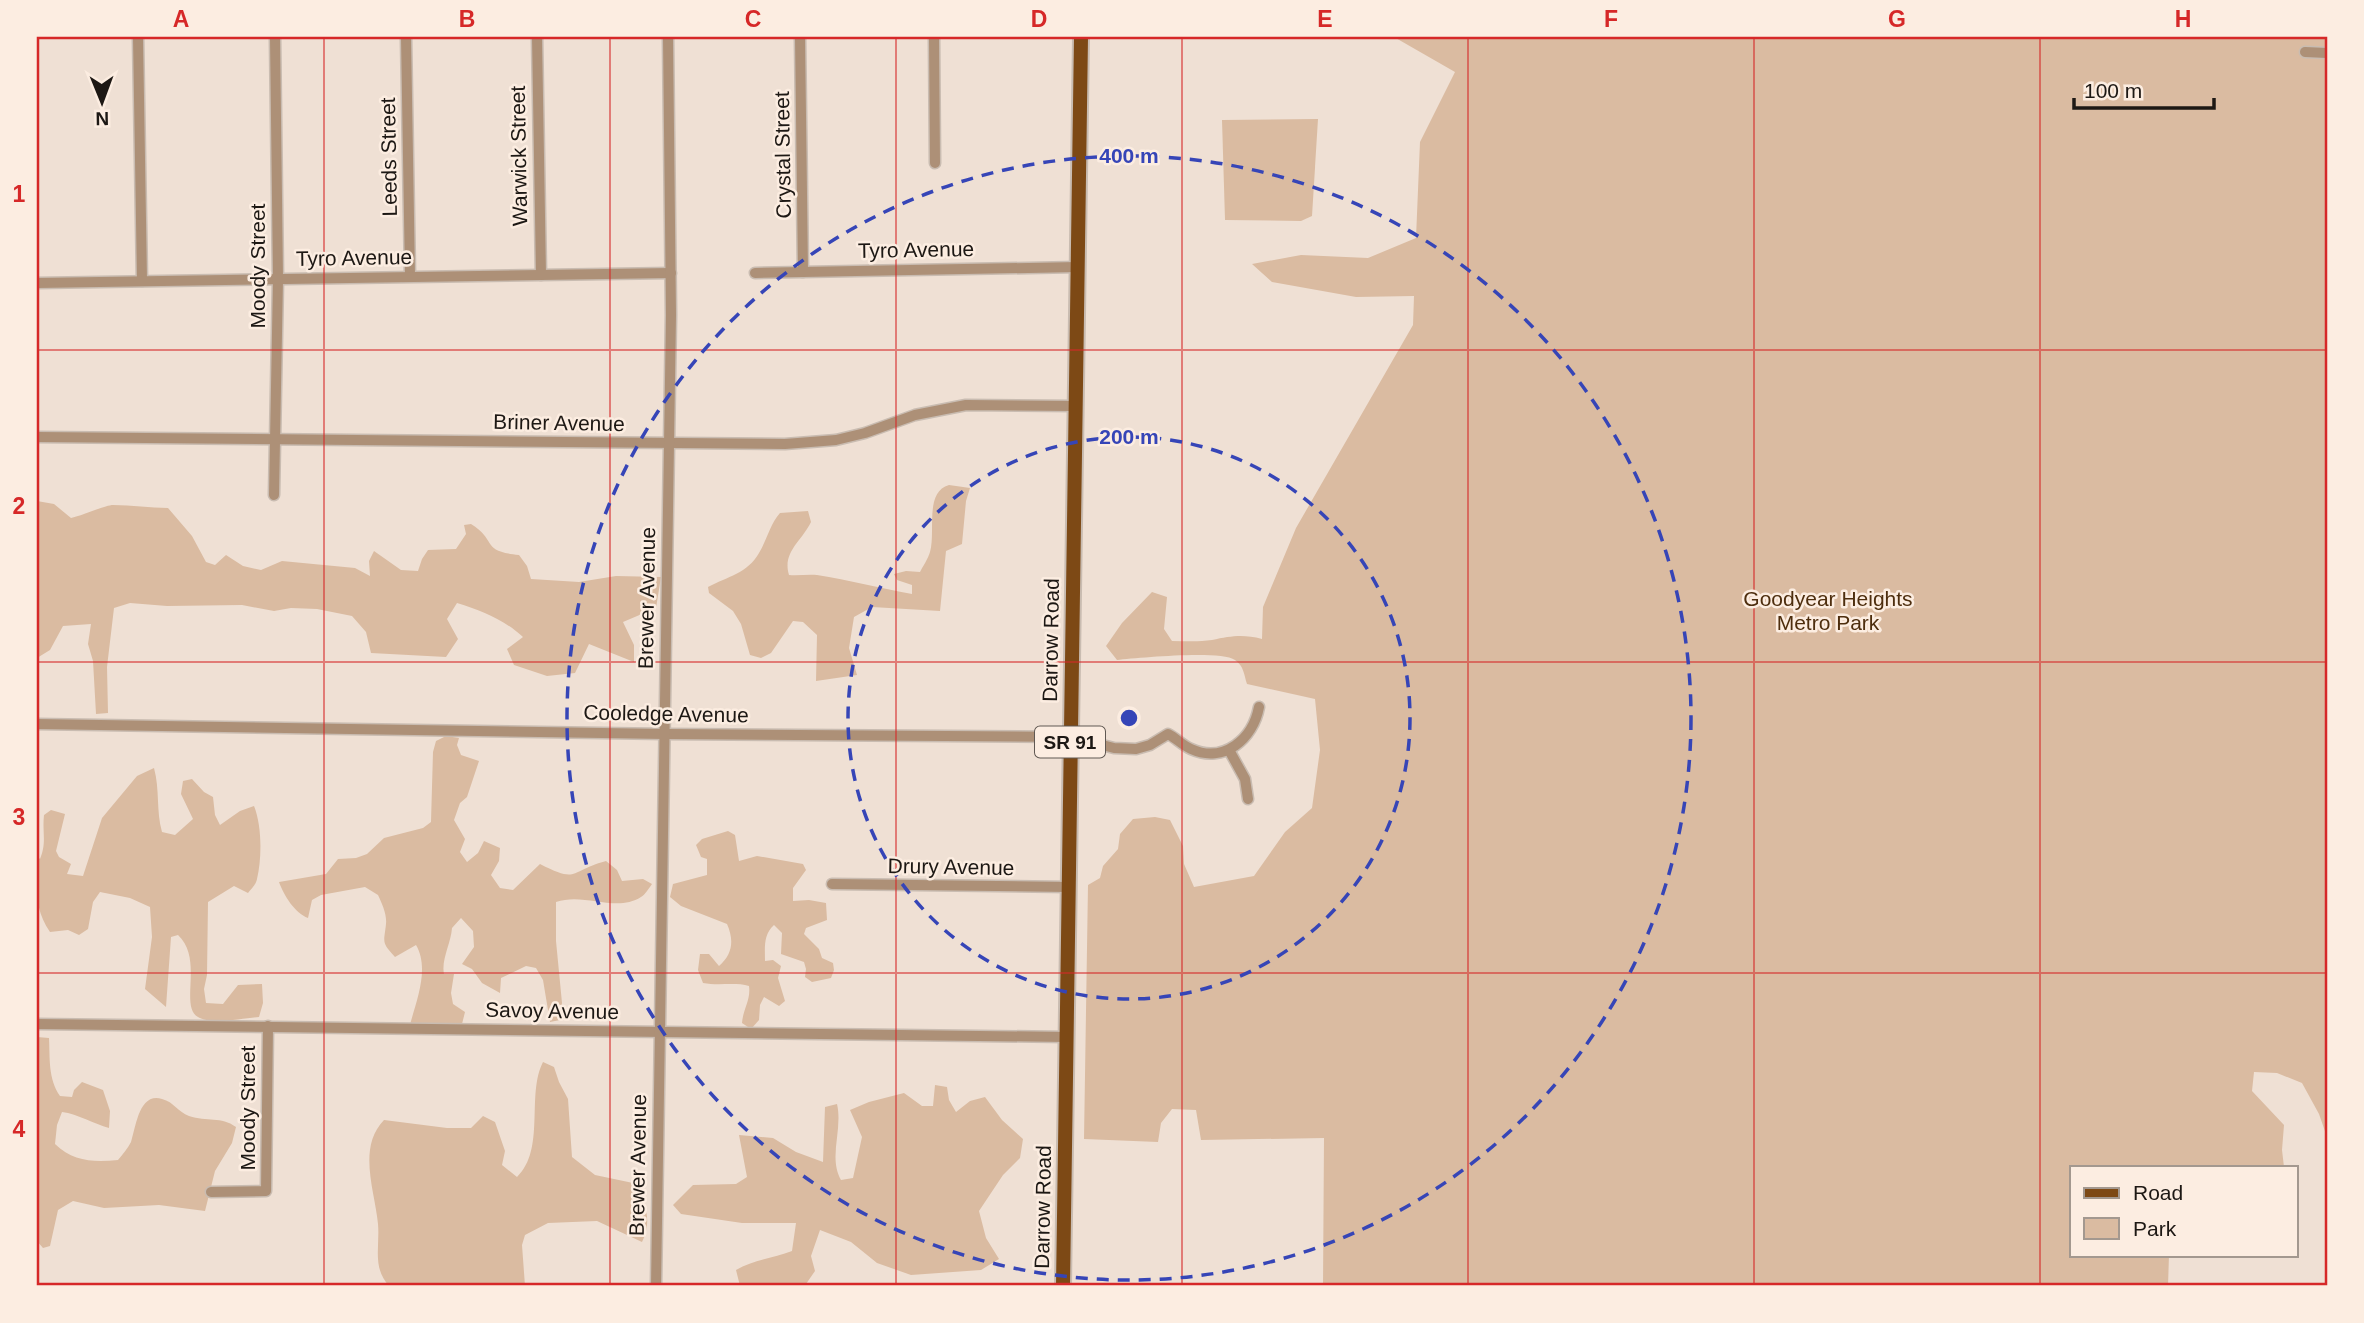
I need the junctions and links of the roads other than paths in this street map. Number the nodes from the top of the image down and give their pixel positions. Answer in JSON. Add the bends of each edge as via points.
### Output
{"nodes":[{"id":1,"x":138,"y":37,"type":"edge"},
{"id":2,"x":275,"y":37,"type":"edge"},
{"id":3,"x":406,"y":37,"type":"edge"},
{"id":4,"x":537,"y":37,"type":"edge"},
{"id":5,"x":668,"y":37,"type":"edge"},
{"id":6,"x":800,"y":37,"type":"edge"},
{"id":7,"x":934,"y":37,"type":"edge"},
{"id":8,"x":1081,"y":37,"type":"edge"},
{"id":9,"x":2305,"y":52,"type":"dead end"},
{"id":10,"x":2327,"y":53,"type":"edge"},
{"id":11,"x":935,"y":163,"type":"dead end"},
{"id":12,"x":1078,"y":267,"type":"junction"},
{"id":13,"x":803,"y":272,"type":"junction"},
{"id":14,"x":671,"y":273,"type":"junction"},
{"id":15,"x":755,"y":273,"type":"dead end"},
{"id":16,"x":541,"y":275,"type":"junction"},
{"id":17,"x":410,"y":276,"type":"junction"},
{"id":18,"x":278,"y":279,"type":"junction"},
{"id":19,"x":142,"y":281,"type":"junction"},
{"id":20,"x":37,"y":283,"type":"edge"},
{"id":21,"x":1076,"y":406,"type":"junction"},
{"id":22,"x":37,"y":437,"type":"edge"},
{"id":23,"x":276,"y":439,"type":"junction"},
{"id":24,"x":669,"y":443,"type":"junction"},
{"id":25,"x":274,"y":495,"type":"dead end"},
{"id":26,"x":1259,"y":707,"type":"dead end"},
{"id":27,"x":37,"y":724,"type":"edge"},
{"id":28,"x":665,"y":734,"type":"junction"},
{"id":29,"x":1070,"y":737,"type":"junction"},
{"id":30,"x":1229,"y":750,"type":"junction"},
{"id":31,"x":1248,"y":799,"type":"dead end"},
{"id":32,"x":832,"y":884,"type":"dead end"},
{"id":33,"x":1069,"y":887,"type":"junction"},
{"id":34,"x":37,"y":1024,"type":"edge"},
{"id":35,"x":268,"y":1026,"type":"junction"},
{"id":36,"x":661,"y":1033,"type":"junction"},
{"id":37,"x":1067,"y":1037,"type":"junction"},
{"id":38,"x":211,"y":1192,"type":"dead end"},
{"id":39,"x":656,"y":1286,"type":"edge"},
{"id":40,"x":1063,"y":1286,"type":"edge"}],
"edges":[{"from":1,"to":19,"type":"street"},
{"from":2,"to":18,"type":"street","name":"Moody Street"},
{"from":3,"to":17,"type":"street","name":"Leeds Street"},
{"from":4,"to":16,"type":"street","name":"Warwick Street"},
{"from":5,"to":14,"type":"street","name":"Brewer Avenue"},
{"from":6,"to":13,"type":"street","name":"Crystal Street"},
{"from":7,"to":11,"type":"street"},
{"from":8,"to":12,"type":"main road","name":"Darrow Road","number":"SR 91"},
{"from":9,"to":10,"type":"street"},
{"from":12,"to":13,"type":"street","name":"Tyro Avenue"},
{"from":12,"to":21,"type":"main road","name":"Darrow Road","number":"SR 91"},
{"from":13,"to":15,"type":"street","name":"Tyro Avenue"},
{"from":14,"to":16,"type":"street","name":"Tyro Avenue"},
{"from":14,"to":24,"type":"street","name":"Brewer Avenue"},
{"from":16,"to":17,"type":"street","name":"Tyro Avenue"},
{"from":17,"to":18,"type":"street","name":"Tyro Avenue"},
{"from":18,"to":19,"type":"street","name":"Tyro Avenue"},
{"from":18,"to":23,"type":"street","name":"Moody Street"},
{"from":19,"to":20,"type":"street","name":"Tyro Avenue"},
{"from":21,"to":24,"type":"street","name":"Briner Avenue","via":[[947,408],[821,442]]},
{"from":21,"to":29,"type":"main road","name":"Darrow Road","number":"SR 91"},
{"from":22,"to":23,"type":"street","name":"Briner Avenue"},
{"from":23,"to":24,"type":"street","name":"Briner Avenue"},
{"from":23,"to":25,"type":"street","name":"Moody Street"},
{"from":24,"to":28,"type":"street","name":"Brewer Avenue"},
{"from":26,"to":30,"type":"street","via":[[1247,737]]},
{"from":27,"to":28,"type":"street","name":"Cooledge Avenue"},
{"from":28,"to":29,"type":"street","name":"Cooledge Avenue"},
{"from":28,"to":36,"type":"street","name":"Brewer Avenue"},
{"from":29,"to":30,"type":"street","name":"Cooledge Avenue","via":[[1136,749],[1168,734],[1198,752]]},
{"from":29,"to":33,"type":"main road","name":"Darrow Road","number":"SR 91"},
{"from":30,"to":31,"type":"street","via":[[1245,779]]},
{"from":32,"to":33,"type":"street","name":"Drury Avenue"},
{"from":33,"to":37,"type":"main road","name":"Darrow Road","number":"SR 91"},
{"from":34,"to":35,"type":"street","name":"Savoy Avenue"},
{"from":35,"to":36,"type":"street","name":"Savoy Avenue"},
{"from":35,"to":38,"type":"street","name":"Moody Street","via":[[267,1191]]},
{"from":36,"to":37,"type":"street","name":"Savoy Avenue"},
{"from":36,"to":39,"type":"street","name":"Brewer Avenue"},
{"from":37,"to":40,"type":"main road","name":"Darrow Road","number":"SR 91"}]}
